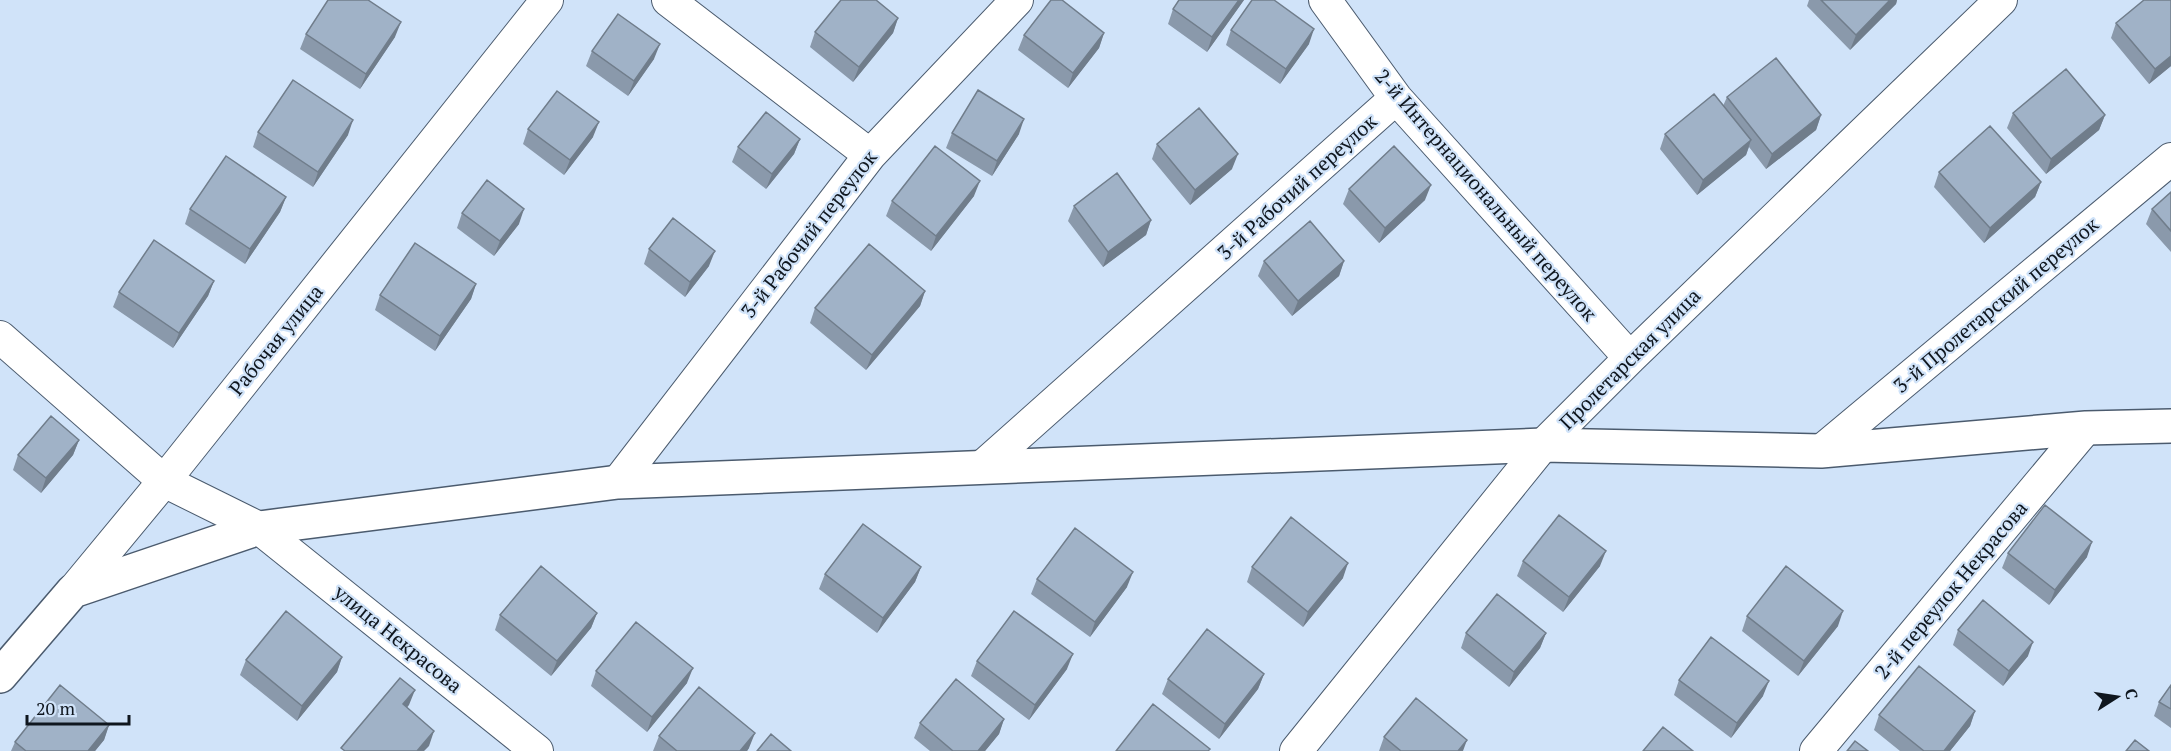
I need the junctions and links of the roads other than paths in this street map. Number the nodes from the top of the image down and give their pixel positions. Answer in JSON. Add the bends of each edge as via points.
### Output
{"nodes":[{"id":1,"x":547,"y":0,"type":"edge"},
{"id":2,"x":668,"y":0,"type":"edge"},
{"id":3,"x":1017,"y":0,"type":"edge"},
{"id":4,"x":1326,"y":0,"type":"edge"},
{"id":5,"x":2001,"y":0,"type":"edge"},
{"id":6,"x":1396,"y":98,"type":"junction"},
{"id":7,"x":870,"y":154,"type":"junction"},
{"id":8,"x":2171,"y":159,"type":"edge"},
{"id":9,"x":0,"y":337,"type":"edge"},
{"id":10,"x":1630,"y":358,"type":"junction"},
{"id":11,"x":2171,"y":426,"type":"edge"},
{"id":12,"x":2086,"y":428,"type":"junction"},
{"id":13,"x":1543,"y":445,"type":"junction"},
{"id":14,"x":1821,"y":451,"type":"junction"},
{"id":15,"x":982,"y":467,"type":"junction"},
{"id":16,"x":164,"y":481,"type":"junction"},
{"id":17,"x":618,"y":482,"type":"junction"},
{"id":18,"x":260,"y":528,"type":"junction"},
{"id":19,"x":73,"y":591,"type":"junction"},
{"id":20,"x":0,"y":676,"type":"edge"},
{"id":21,"x":537,"y":751,"type":"edge"},
{"id":22,"x":1296,"y":751,"type":"edge"},
{"id":23,"x":1816,"y":751,"type":"edge"}],
"edges":[{"from":1,"to":16,"type":"street","name":"Рабочая улица"},
{"from":2,"to":7,"type":"street"},
{"from":3,"to":7,"type":"street","name":"3-й Рабочий переулок"},
{"from":4,"to":6,"type":"street","name":"2-й Интернациональный переулок"},
{"from":5,"to":10,"type":"street","name":"Пролетарская улица"},
{"from":6,"to":10,"type":"street","name":"2-й Интернациональный переулок"},
{"from":6,"to":15,"type":"street","name":"3-й Рабочий переулок"},
{"from":7,"to":17,"type":"street","name":"3-й Рабочий переулок"},
{"from":8,"to":14,"type":"street","name":"3-й Пролетарский переулок"},
{"from":9,"to":16,"type":"street"},
{"from":10,"to":13,"type":"street","name":"Пролетарская улица"},
{"from":11,"to":12,"type":"street"},
{"from":12,"to":14,"type":"street"},
{"from":12,"to":23,"type":"street","name":"2-й переулок Некрасова"},
{"from":13,"to":14,"type":"street"},
{"from":13,"to":15,"type":"street"},
{"from":13,"to":22,"type":"street","name":"Пролетарская улица"},
{"from":15,"to":17,"type":"street"},
{"from":16,"to":18,"type":"street","name":"улица Некрасова"},
{"from":16,"to":19,"type":"street","name":"Рабочая улица"},
{"from":17,"to":18,"type":"street"},
{"from":18,"to":19,"type":"street"},
{"from":18,"to":21,"type":"street","name":"улица Некрасова"},
{"from":19,"to":20,"type":"street","name":"Рабочая улица"}]}
